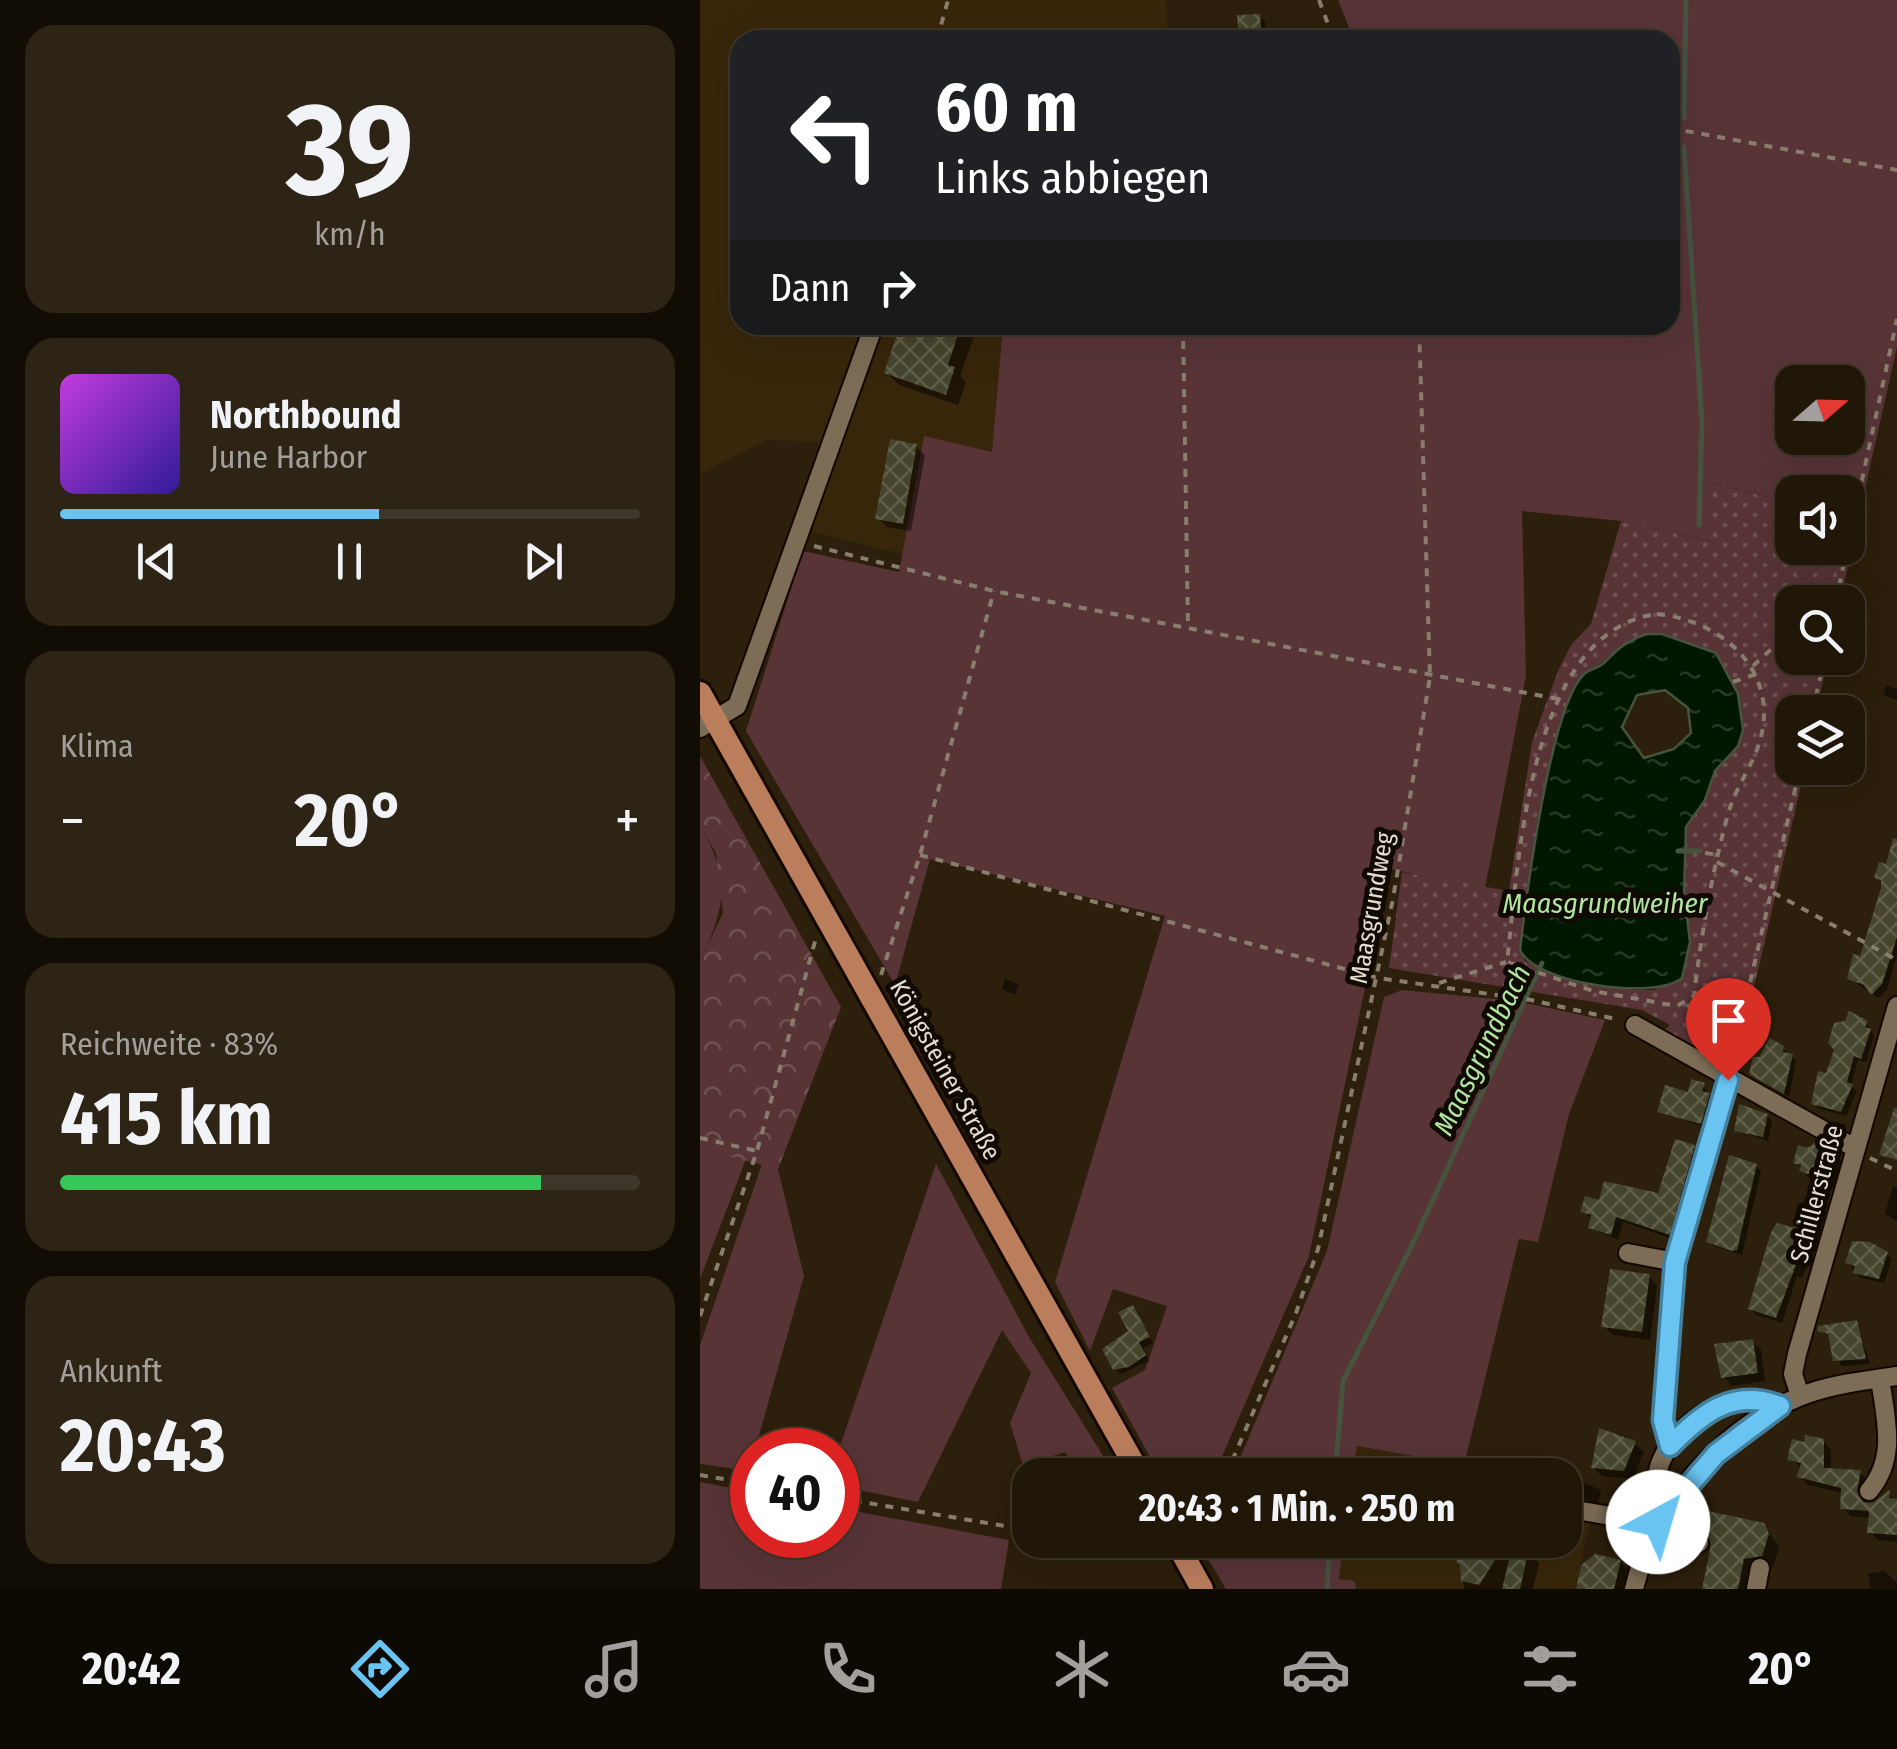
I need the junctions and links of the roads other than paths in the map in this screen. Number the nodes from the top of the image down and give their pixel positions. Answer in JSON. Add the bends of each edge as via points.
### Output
{"nodes":[{"id":1,"x":871,"y":335,"type":"edge"},
{"id":2,"x":700,"y":694,"type":"edge"},
{"id":3,"x":708,"y":725,"type":"edge"},
{"id":4,"x":1897,"y":1006,"type":"edge"},
{"id":5,"x":1635,"y":1025,"type":"road end"},
{"id":6,"x":1728,"y":1080,"type":"junction"},
{"id":7,"x":1855,"y":1148,"type":"junction"},
{"id":8,"x":1628,"y":1253,"type":"dead end"},
{"id":9,"x":1675,"y":1262,"type":"junction"},
{"id":10,"x":1892,"y":1381,"type":"edge"},
{"id":11,"x":1800,"y":1396,"type":"junction"},
{"id":12,"x":1780,"y":1406,"type":"junction"},
{"id":13,"x":1670,"y":1446,"type":"junction"},
{"id":14,"x":1130,"y":1458,"type":"edge"},
{"id":15,"x":1869,"y":1491,"type":"dead end"},
{"id":16,"x":1582,"y":1511,"type":"edge"},
{"id":17,"x":1656,"y":1526,"type":"junction"},
{"id":18,"x":1699,"y":1543,"type":"dead end"},
{"id":19,"x":1185,"y":1558,"type":"edge"},
{"id":20,"x":1760,"y":1568,"type":"dead end"},
{"id":21,"x":1202,"y":1589,"type":"edge"},
{"id":22,"x":1634,"y":1589,"type":"edge"},
{"id":23,"x":1756,"y":1589,"type":"edge"}],
"edges":[{"from":1,"to":3,"type":"street","via":[[737,706]]},
{"from":2,"to":3,"type":"main road","name":"Königsteiner Straße"},
{"from":3,"to":14,"type":"main road","name":"Königsteiner Straße","via":[[822,908]]},
{"from":4,"to":7,"type":"street","name":"Schillerstraße"},
{"from":5,"to":6,"type":"street"},
{"from":6,"to":7,"type":"street"},
{"from":6,"to":9,"type":"street"},
{"from":7,"to":11,"type":"street","name":"Schillerstraße","via":[[1798,1354]]},
{"from":8,"to":9,"type":"street"},
{"from":9,"to":13,"type":"street","via":[[1663,1420]]},
{"from":10,"to":11,"type":"street"},
{"from":10,"to":15,"type":"street","via":[[1885,1473]]},
{"from":11,"to":12,"type":"street"},
{"from":12,"to":13,"type":"street","via":[[1729,1402],[1698,1418]]},
{"from":12,"to":17,"type":"street","via":[[1716,1454]]},
{"from":13,"to":17,"type":"street","via":[[1658,1476]]},
{"from":16,"to":17,"type":"street"},
{"from":17,"to":18,"type":"street"},
{"from":17,"to":22,"type":"street"},
{"from":19,"to":21,"type":"main road"},
{"from":20,"to":23,"type":"street"}]}
